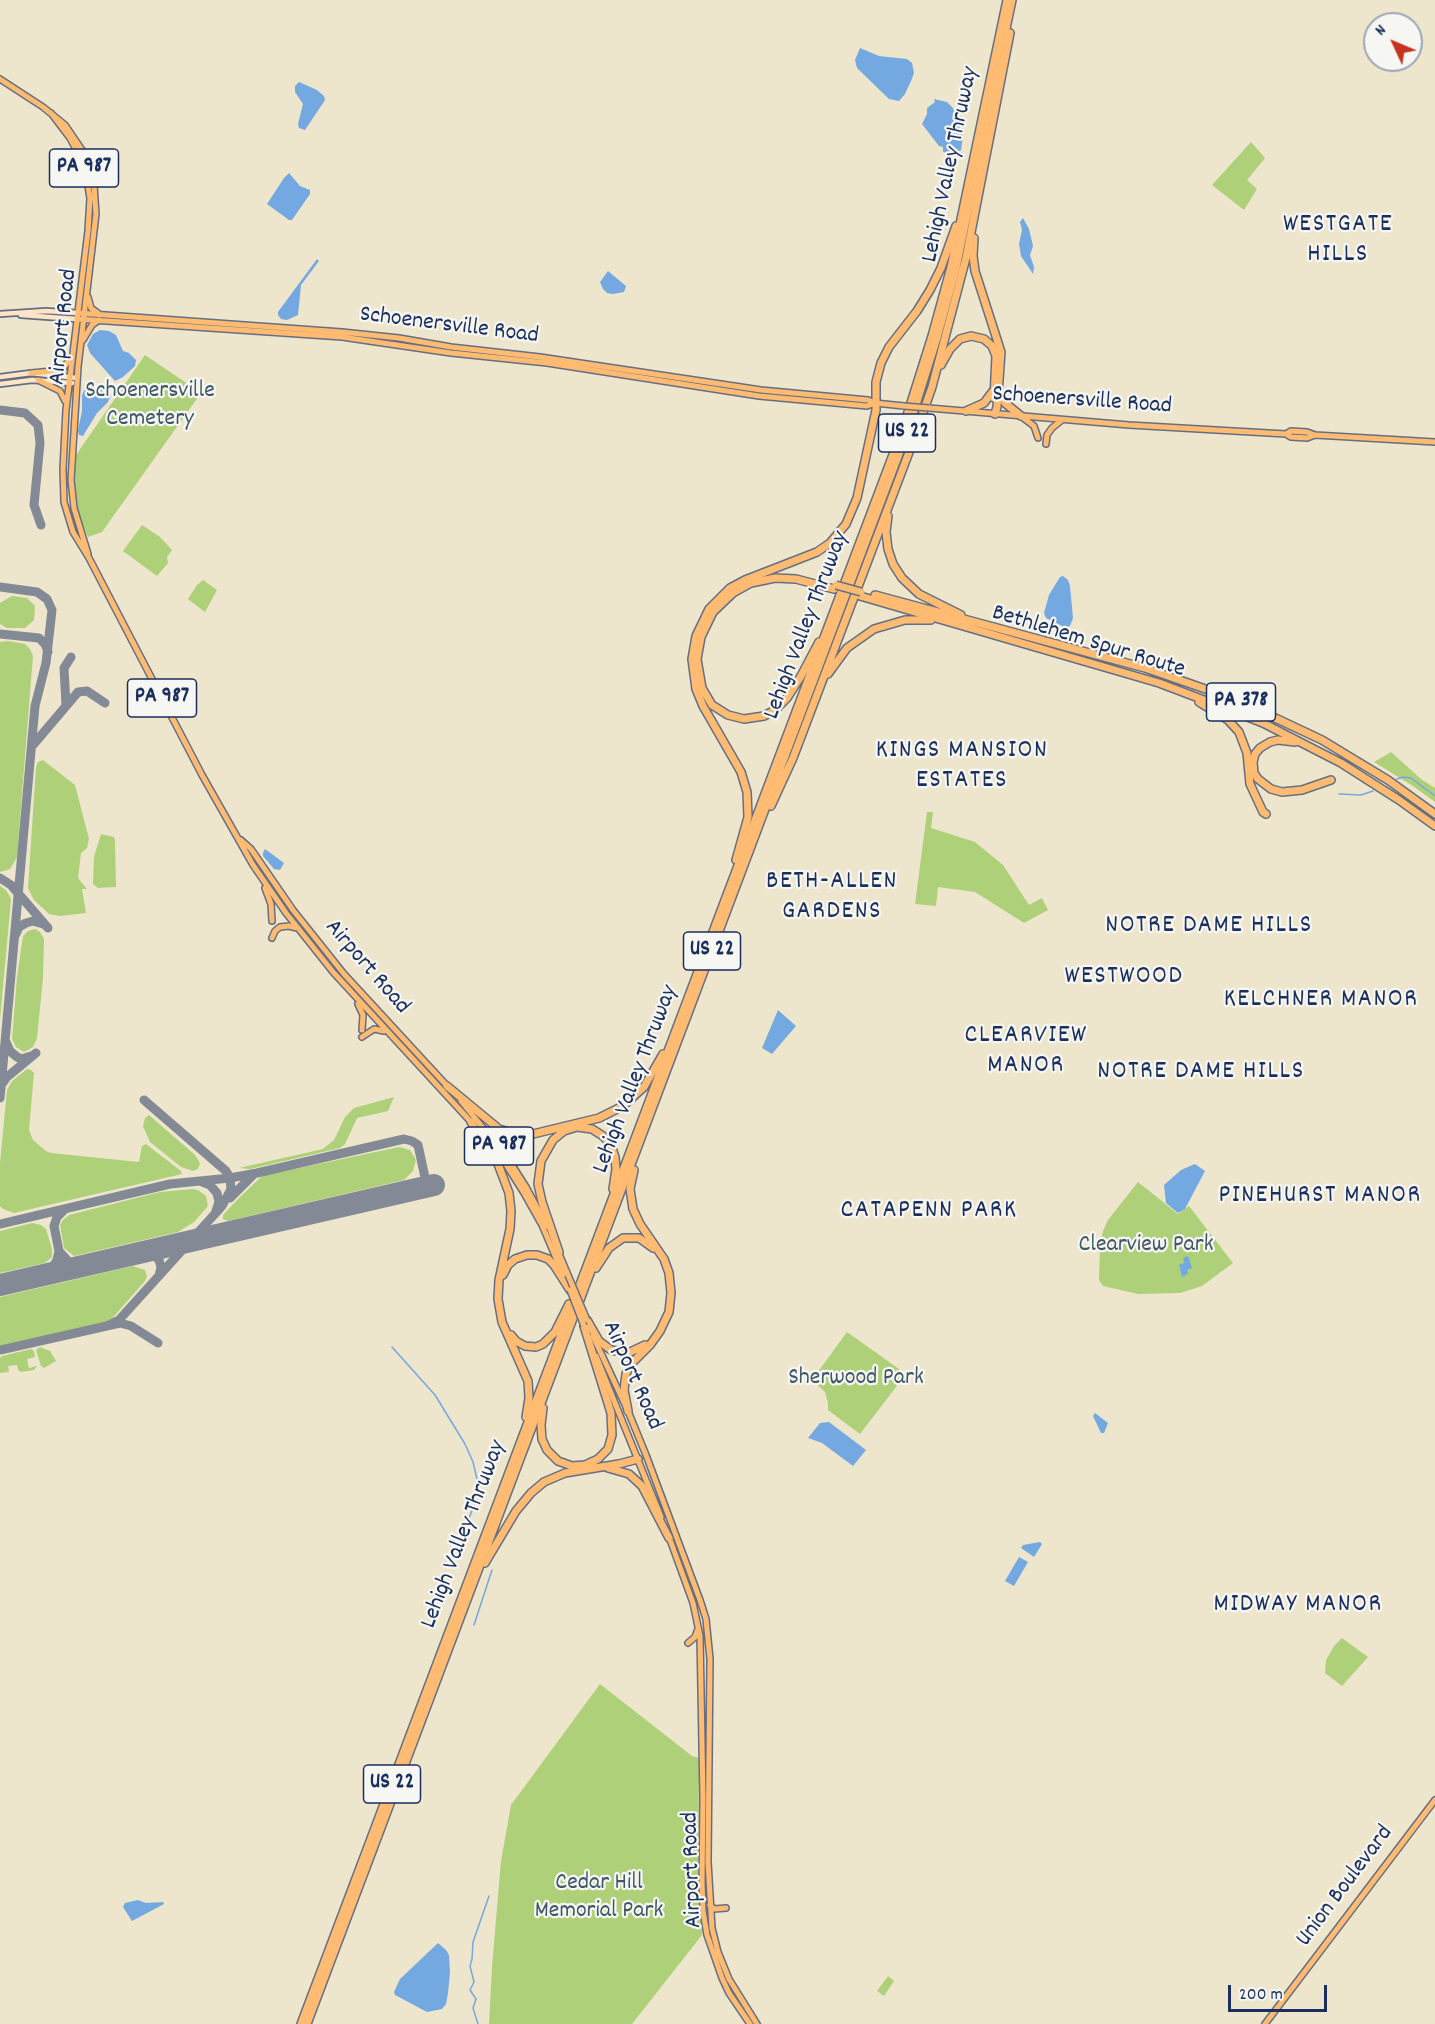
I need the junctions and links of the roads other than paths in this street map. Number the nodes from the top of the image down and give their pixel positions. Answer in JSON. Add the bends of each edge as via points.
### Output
{"nodes":[{"id":1,"x":1006,"y":0,"type":"edge"},
{"id":2,"x":1014,"y":0,"type":"edge"},
{"id":3,"x":0,"y":79,"type":"edge"},
{"id":4,"x":51,"y":113,"type":"junction"},
{"id":5,"x":984,"y":162,"type":"junction"},
{"id":6,"x":967,"y":192,"type":"junction"},
{"id":7,"x":87,"y":292,"type":"junction"},
{"id":8,"x":0,"y":314,"type":"edge"},
{"id":9,"x":81,"y":316,"type":"junction"},
{"id":10,"x":101,"y":318,"type":"junction"},
{"id":11,"x":80,"y":347,"type":"junction"},
{"id":12,"x":72,"y":353,"type":"junction"},
{"id":13,"x":31,"y":373,"type":"junction"},
{"id":14,"x":0,"y":377,"type":"edge"},
{"id":15,"x":38,"y":380,"type":"junction"},
{"id":16,"x":69,"y":380,"type":"junction"},
{"id":17,"x":77,"y":381,"type":"junction"},
{"id":18,"x":0,"y":384,"type":"edge"},
{"id":19,"x":932,"y":387,"type":"junction"},
{"id":20,"x":996,"y":390,"type":"junction"},
{"id":21,"x":875,"y":403,"type":"junction"},
{"id":22,"x":66,"y":410,"type":"junction"},
{"id":23,"x":966,"y":411,"type":"junction"},
{"id":24,"x":995,"y":414,"type":"junction"},
{"id":25,"x":1021,"y":416,"type":"junction"},
{"id":26,"x":1062,"y":420,"type":"junction"},
{"id":27,"x":1038,"y":438,"type":"dead end"},
{"id":28,"x":1435,"y":442,"type":"edge"},
{"id":29,"x":1046,"y":444,"type":"dead end"},
{"id":30,"x":895,"y":491,"type":"junction"},
{"id":31,"x":89,"y":558,"type":"junction"},
{"id":32,"x":750,"y":578,"type":"junction"},
{"id":33,"x":835,"y":587,"type":"junction"},
{"id":34,"x":860,"y":594,"type":"junction"},
{"id":35,"x":837,"y":605,"type":"junction"},
{"id":36,"x":948,"y":622,"type":"junction"},
{"id":37,"x":986,"y":625,"type":"junction"},
{"id":38,"x":1173,"y":688,"type":"junction"},
{"id":39,"x":814,"y":703,"type":"junction"},
{"id":40,"x":1317,"y":751,"type":"junction"},
{"id":41,"x":1253,"y":769,"type":"junction"},
{"id":42,"x":1331,"y":780,"type":"dead end"},
{"id":43,"x":1435,"y":814,"type":"edge"},
{"id":44,"x":1435,"y":826,"type":"edge"},
{"id":45,"x":238,"y":836,"type":"junction"},
{"id":46,"x":750,"y":851,"type":"junction"},
{"id":47,"x":260,"y":875,"type":"junction"},
{"id":48,"x":272,"y":921,"type":"dead end"},
{"id":49,"x":299,"y":929,"type":"junction"},
{"id":50,"x":712,"y":935,"type":"junction"},
{"id":51,"x":272,"y":938,"type":"dead end"},
{"id":52,"x":355,"y":997,"type":"junction"},
{"id":53,"x":677,"y":1029,"type":"junction"},
{"id":54,"x":362,"y":1030,"type":"dead end"},
{"id":55,"x":387,"y":1032,"type":"junction"},
{"id":56,"x":362,"y":1037,"type":"dead end"},
{"id":57,"x":674,"y":1052,"type":"junction"},
{"id":58,"x":447,"y":1086,"type":"junction"},
{"id":59,"x":471,"y":1122,"type":"junction"},
{"id":60,"x":605,"y":1219,"type":"junction"},
{"id":61,"x":559,"y":1252,"type":"junction"},
{"id":62,"x":588,"y":1264,"type":"junction"},
{"id":63,"x":566,"y":1279,"type":"junction"},
{"id":64,"x":570,"y":1290,"type":"joint"},
{"id":65,"x":581,"y":1297,"type":"junction"},
{"id":66,"x":586,"y":1323,"type":"junction"},
{"id":67,"x":556,"y":1364,"type":"junction"},
{"id":68,"x":628,"y":1411,"type":"junction"},
{"id":69,"x":638,"y":1459,"type":"junction"},
{"id":70,"x":599,"y":1467,"type":"junction"},
{"id":71,"x":501,"y":1494,"type":"junction"},
{"id":72,"x":669,"y":1538,"type":"junction"},
{"id":73,"x":470,"y":1592,"type":"junction"},
{"id":74,"x":699,"y":1627,"type":"junction"},
{"id":75,"x":688,"y":1643,"type":"dead end"},
{"id":76,"x":1435,"y":1800,"type":"edge"},
{"id":77,"x":709,"y":1903,"type":"junction"},
{"id":78,"x":726,"y":1908,"type":"dead end"},
{"id":79,"x":330,"y":1957,"type":"junction"},
{"id":80,"x":324,"y":1972,"type":"junction"},
{"id":81,"x":749,"y":2023,"type":"edge"},
{"id":82,"x":301,"y":2024,"type":"edge"},
{"id":83,"x":307,"y":2024,"type":"edge"},
{"id":84,"x":758,"y":2024,"type":"edge"},
{"id":85,"x":1265,"y":2024,"type":"edge"}],
"edges":[{"from":1,"to":6,"type":"highway","name":"Lehigh Valley Thruway","number":"US 22"},
{"from":2,"to":5,"type":"highway"},
{"from":2,"to":46,"type":"highway","name":"Lehigh Valley Thruway","number":"US 22","via":[[960,252],[923,384]]},
{"from":3,"to":4,"type":"main road","name":"Airport Road","number":"PA 987"},
{"from":4,"to":7,"type":"main road","name":"Airport Road","number":"PA 987","via":[[81,146],[94,185],[96,214]]},
{"from":4,"to":9,"type":"main road","name":"Airport Road","number":"PA 987","via":[[77,151],[88,189]]},
{"from":5,"to":19,"type":"highway","via":[[966,258]]},
{"from":5,"to":20,"type":"highway","via":[[973,256],[1001,352]]},
{"from":6,"to":21,"type":"highway","via":[[934,283],[882,359]]},
{"from":6,"to":35,"type":"highway","name":"Lehigh Valley Thruway","number":"US 22","via":[[945,290],[918,382]]},
{"from":7,"to":9,"type":"main road","name":"Airport Road","number":"PA 987"},
{"from":7,"to":10,"type":"main road","via":[[91,308]]},
{"from":8,"to":9,"type":"main road","name":"Schoenersville Road"},
{"from":9,"to":10,"type":"main road","name":"Schoenersville Road"},
{"from":9,"to":11,"type":"main road","name":"Airport Road","number":"PA 987"},
{"from":9,"to":12,"type":"main road","name":"Airport Road","number":"PA 987"},
{"from":10,"to":11,"type":"main road","via":[[90,327]]},
{"from":10,"to":21,"type":"main road","name":"Schoenersville Road","via":[[399,338]]},
{"from":11,"to":17,"type":"main road","name":"Airport Road","number":"PA 987"},
{"from":12,"to":13,"type":"main road","via":[[62,370]]},
{"from":12,"to":16,"type":"main road","name":"Airport Road","number":"PA 987"},
{"from":13,"to":14,"type":"main road"},
{"from":13,"to":16,"type":"main road"},
{"from":15,"to":16,"type":"main road"},
{"from":15,"to":18,"type":"main road"},
{"from":15,"to":22,"type":"main road","via":[[61,392]]},
{"from":16,"to":17,"type":"main road"},
{"from":16,"to":22,"type":"main road","name":"Airport Road","number":"PA 987"},
{"from":17,"to":31,"type":"main road","name":"Airport Road","number":"PA 987","via":[[71,492]]},
{"from":19,"to":20,"type":"highway","via":[[951,346],[971,336],[986,340],[994,350]]},
{"from":19,"to":30,"type":"highway"},
{"from":20,"to":23,"type":"highway","via":[[984,403]]},
{"from":20,"to":24,"type":"highway"},
{"from":20,"to":25,"type":"highway"},
{"from":21,"to":23,"type":"main road","name":"Schoenersville Road","bridge":true},
{"from":21,"to":32,"type":"highway","via":[[857,498],[843,527],[814,553]]},
{"from":22,"to":31,"type":"main road","name":"Airport Road","number":"PA 987","via":[[64,502],[73,532]]},
{"from":23,"to":24,"type":"main road","name":"Schoenersville Road"},
{"from":24,"to":25,"type":"main road","name":"Schoenersville Road"},
{"from":25,"to":26,"type":"main road","name":"Schoenersville Road"},
{"from":25,"to":27,"type":"main road","via":[[1034,426]]},
{"from":26,"to":28,"type":"main road","name":"Schoenersville Road"},
{"from":26,"to":29,"type":"main road","via":[[1047,435]]},
{"from":30,"to":37,"type":"highway","via":[[886,532],[897,572],[925,597]]},
{"from":30,"to":39,"type":"highway"},
{"from":31,"to":45,"type":"main road","name":"Airport Road","number":"PA 987"},
{"from":32,"to":33,"type":"highway","via":[[786,573]]},
{"from":32,"to":50,"type":"highway","via":[[730,588],[709,609],[692,654],[698,695],[741,772],[748,796],[743,836]]},
{"from":33,"to":34,"type":"highway","bridge":true},
{"from":33,"to":35,"type":"highway","via":[[775,578],[747,585],[724,599],[708,621],[698,648],[698,677],[708,700],[722,713],[738,719],[758,718],[775,710],[798,682]]},
{"from":34,"to":36,"type":"highway"},
{"from":34,"to":37,"type":"highway"},
{"from":35,"to":50,"type":"highway","name":"Lehigh Valley Thruway","number":"US 22"},
{"from":36,"to":38,"type":"highway","name":"Bethlehem Spur Route","number":"PA 378"},
{"from":36,"to":39,"type":"highway","via":[[905,620],[866,634],[837,661]]},
{"from":37,"to":43,"type":"highway","name":"Bethlehem Spur Route","number":"PA 378","via":[[1162,674],[1237,700],[1322,740]]},
{"from":38,"to":40,"type":"highway","name":"Bethlehem Spur Route","number":"PA 378","via":[[1263,723]]},
{"from":38,"to":41,"type":"highway","via":[[1212,709],[1236,728],[1247,753],[1250,784],[1266,814],[1256,791]]},
{"from":39,"to":46,"type":"highway"},
{"from":40,"to":41,"type":"highway","via":[[1293,741],[1270,742],[1255,754]]},
{"from":40,"to":44,"type":"highway","name":"Bethlehem Spur Route","number":"PA 378"},
{"from":41,"to":42,"type":"highway","via":[[1263,784],[1282,792]]},
{"from":45,"to":47,"type":"main road","name":"Airport Road","number":"PA 987"},
{"from":45,"to":58,"type":"main road","name":"Airport Road","number":"PA 987","via":[[344,974]]},
{"from":46,"to":57,"type":"highway","name":"Lehigh Valley Thruway","number":"US 22"},
{"from":47,"to":48,"type":"main road","via":[[270,899]]},
{"from":47,"to":49,"type":"main road","name":"Airport Road","number":"PA 987"},
{"from":49,"to":51,"type":"main road","via":[[282,926]]},
{"from":49,"to":52,"type":"main road","name":"Airport Road","number":"PA 987"},
{"from":50,"to":53,"type":"highway","name":"Lehigh Valley Thruway","number":"US 22"},
{"from":52,"to":54,"type":"main road","via":[[363,1015]]},
{"from":52,"to":55,"type":"main road","name":"Airport Road","number":"PA 987"},
{"from":53,"to":58,"type":"highway","via":[[647,1083],[627,1103],[599,1118],[547,1131],[520,1135],[499,1129]]},
{"from":53,"to":60,"type":"highway","name":"Lehigh Valley Thruway","number":"US 22"},
{"from":55,"to":56,"type":"main road","via":[[374,1029]]},
{"from":55,"to":59,"type":"main road","name":"Airport Road","number":"PA 987"},
{"from":57,"to":65,"type":"highway","name":"Lehigh Valley Thruway","number":"US 22"},
{"from":57,"to":68,"type":"highway","via":[[630,1189],[636,1216],[666,1263],[671,1303],[658,1335],[626,1374]]},
{"from":58,"to":61,"type":"main road","name":"Airport Road","number":"PA 987","via":[[517,1172]]},
{"from":59,"to":63,"type":"main road","name":"Airport Road","number":"PA 987","via":[[520,1186]]},
{"from":59,"to":71,"type":"highway","via":[[498,1164],[509,1193],[511,1223],[499,1280],[498,1308],[529,1389],[527,1414]]},
{"from":60,"to":61,"type":"highway","via":[[615,1174],[613,1148],[592,1129],[577,1127],[564,1131],[546,1150],[538,1179]]},
{"from":60,"to":62,"type":"highway","name":"Lehigh Valley Thruway","number":"US 22"},
{"from":61,"to":63,"type":"main road","name":"Airport Road","number":"PA 987"},
{"from":62,"to":63,"type":"highway","via":[[551,1338],[533,1347],[516,1341],[501,1304],[502,1281],[508,1266],[522,1256],[540,1256],[552,1262]]},
{"from":62,"to":71,"type":"highway","name":"Lehigh Valley Thruway","number":"US 22"},
{"from":63,"to":64,"type":"highway"},
{"from":63,"to":66,"type":"main road","name":"Airport Road","number":"PA 987","bridge":true},
{"from":64,"to":66,"type":"main road","name":"Airport Road","bridge":true},
{"from":65,"to":66,"type":"highway","via":[[605,1253],[620,1239],[644,1240],[663,1264],[668,1288],[665,1311],[655,1333],[641,1348],[628,1353],[611,1350]]},
{"from":65,"to":67,"type":"highway","name":"Lehigh Valley Thruway","number":"US 22"},
{"from":66,"to":67,"type":"highway","via":[[613,1429],[606,1451],[588,1464],[572,1466],[558,1461],[542,1439],[541,1417]]},
{"from":66,"to":68,"type":"main road","name":"Airport Road"},
{"from":66,"to":69,"type":"main road","name":"Airport Road"},
{"from":67,"to":73,"type":"highway","name":"Lehigh Valley Thruway","number":"US 22"},
{"from":68,"to":77,"type":"main road","name":"Airport Road","via":[[700,1600],[708,1634]]},
{"from":69,"to":70,"type":"highway"},
{"from":69,"to":72,"type":"main road","name":"Airport Road"},
{"from":70,"to":72,"type":"highway","via":[[622,1471],[640,1484]]},
{"from":70,"to":73,"type":"highway","via":[[557,1475],[531,1493],[503,1529]]},
{"from":71,"to":79,"type":"highway","name":"Lehigh Valley Thruway","number":"US 22"},
{"from":72,"to":74,"type":"main road","name":"Airport Road"},
{"from":73,"to":79,"type":"highway","name":"Lehigh Valley Thruway","number":"US 22"},
{"from":74,"to":75,"type":"main road"},
{"from":74,"to":81,"type":"main road","name":"Airport Road","via":[[703,1911],[722,1978]]},
{"from":76,"to":85,"type":"main road","name":"Union Boulevard"},
{"from":77,"to":78,"type":"main road","via":[[714,1909]]},
{"from":77,"to":84,"type":"main road","name":"Airport Road","via":[[714,1939],[723,1965]]},
{"from":79,"to":80,"type":"highway","name":"Lehigh Valley Thruway","number":"US 22"},
{"from":80,"to":82,"type":"highway","name":"Lehigh Valley Thruway","number":"US 22"},
{"from":80,"to":83,"type":"highway","name":"Lehigh Valley Thruway","number":"US 22"}]}
